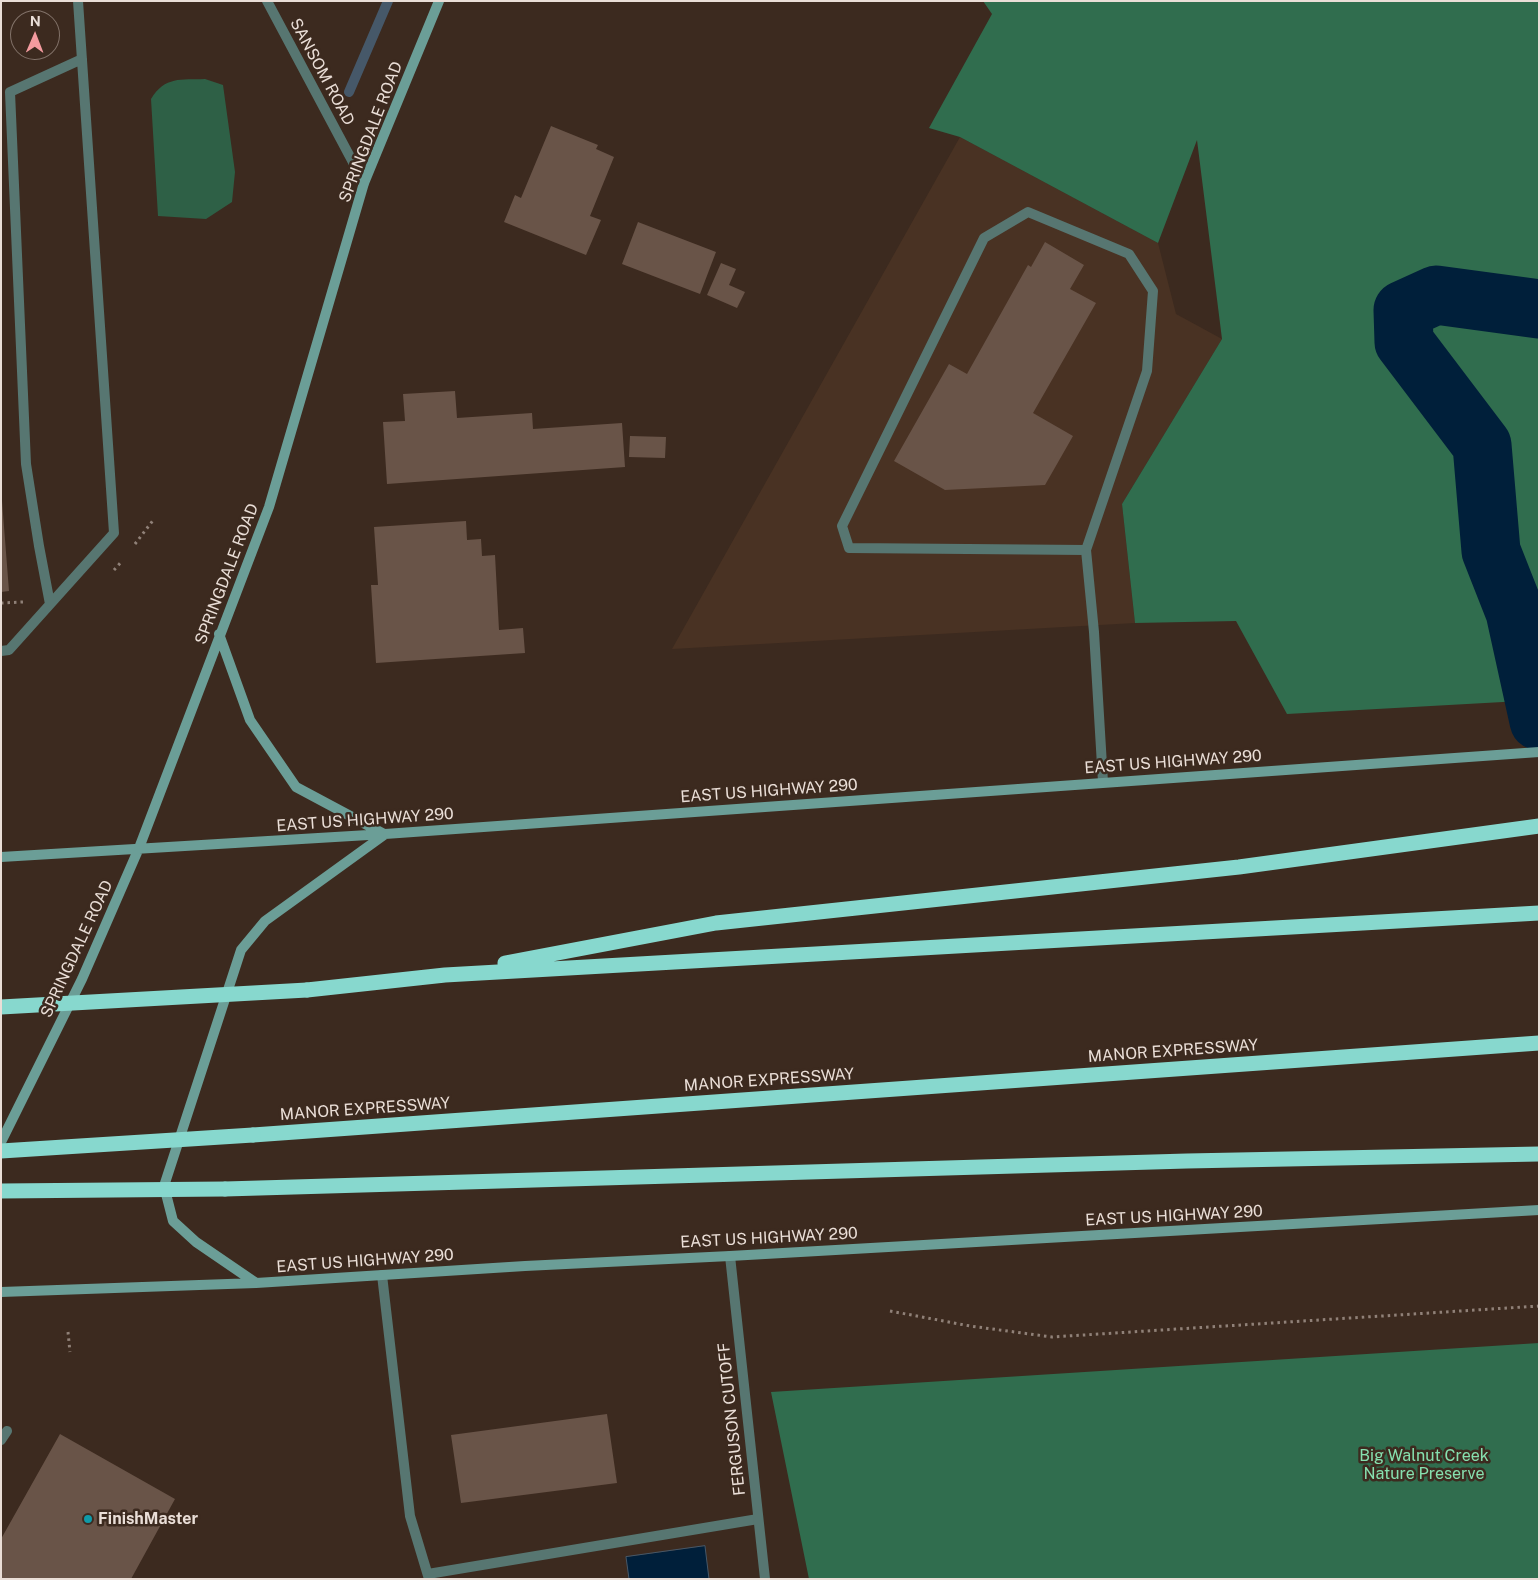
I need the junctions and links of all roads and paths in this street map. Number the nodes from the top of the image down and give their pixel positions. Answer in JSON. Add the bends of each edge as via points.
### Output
{"nodes":[{"id":1,"x":78,"y":1,"type":"edge"},
{"id":2,"x":267,"y":1,"type":"edge"},
{"id":3,"x":439,"y":1,"type":"edge"},
{"id":4,"x":82,"y":59,"type":"junction"},
{"id":5,"x":364,"y":183,"type":"junction"},
{"id":6,"x":1086,"y":550,"type":"junction"},
{"id":7,"x":24,"y":602,"type":"dead end"},
{"id":8,"x":1,"y":603,"type":"edge"},
{"id":9,"x":50,"y":604,"type":"junction"},
{"id":10,"x":219,"y":634,"type":"junction"},
{"id":11,"x":1,"y":651,"type":"edge"},
{"id":12,"x":1539,"y":752,"type":"edge"},
{"id":13,"x":1103,"y":782,"type":"junction"},
{"id":14,"x":1539,"y":826,"type":"edge"},
{"id":15,"x":385,"y":834,"type":"junction"},
{"id":16,"x":139,"y":848,"type":"junction"},
{"id":17,"x":1,"y":858,"type":"edge"},
{"id":18,"x":1539,"y":913,"type":"edge"},
{"id":19,"x":445,"y":975,"type":"junction"},
{"id":20,"x":1,"y":1007,"type":"edge"},
{"id":21,"x":1539,"y":1043,"type":"edge"},
{"id":22,"x":1,"y":1142,"type":"edge"},
{"id":23,"x":1,"y":1151,"type":"edge"},
{"id":24,"x":1539,"y":1154,"type":"edge"},
{"id":25,"x":1,"y":1191,"type":"edge"},
{"id":26,"x":1539,"y":1210,"type":"edge"},
{"id":27,"x":730,"y":1256,"type":"junction"},
{"id":28,"x":382,"y":1275,"type":"junction"},
{"id":29,"x":256,"y":1283,"type":"junction"},
{"id":30,"x":1,"y":1292,"type":"edge"},
{"id":31,"x":1539,"y":1306,"type":"edge"},
{"id":32,"x":890,"y":1311,"type":"dead end"},
{"id":33,"x":68,"y":1332,"type":"dead end"},
{"id":34,"x":70,"y":1352,"type":"dead end"},
{"id":35,"x":7,"y":1431,"type":"dead end"},
{"id":36,"x":1,"y":1440,"type":"edge"},
{"id":37,"x":758,"y":1519,"type":"junction"},
{"id":38,"x":428,"y":1576,"type":"edge"},
{"id":39,"x":765,"y":1579,"type":"edge"}],
"edges":[{"from":1,"to":4,"type":"street"},
{"from":2,"to":5,"type":"street","name":"SANSOM ROAD"},
{"from":3,"to":5,"type":"main road","name":"SPRINGDALE ROAD"},
{"from":4,"to":9,"type":"street","via":[[114,533]]},
{"from":4,"to":9,"type":"street","via":[[10,92],[26,464]]},
{"from":5,"to":10,"type":"main road","name":"SPRINGDALE ROAD","via":[[269,507]]},
{"from":6,"to":6,"type":"street","via":[[1147,371],[1153,291],[1129,254],[1028,212],[984,238],[842,526],[849,548]]},
{"from":6,"to":13,"type":"street"},
{"from":7,"to":8,"type":"path"},
{"from":9,"to":11,"type":"street","via":[[9,650]]},
{"from":10,"to":15,"type":"main road","via":[[250,720],[296,787]]},
{"from":10,"to":16,"type":"main road","name":"SPRINGDALE ROAD"},
{"from":12,"to":13,"type":"main road","name":"EAST US HIGHWAY 290"},
{"from":13,"to":15,"type":"main road","name":"EAST US HIGHWAY 290"},
{"from":14,"to":19,"type":"highway","via":[[1239,866],[716,923]]},
{"from":15,"to":16,"type":"main road","name":"EAST US HIGHWAY 290"},
{"from":15,"to":29,"type":"main road","via":[[265,921],[241,950],[164,1186],[173,1221],[196,1242]]},
{"from":16,"to":17,"type":"main road","name":"EAST US HIGHWAY 290"},
{"from":16,"to":22,"type":"main road","name":"SPRINGDALE ROAD","via":[[82,979]]},
{"from":18,"to":19,"type":"highway"},
{"from":19,"to":20,"type":"highway","bridge":true,"via":[[307,990]]},
{"from":21,"to":23,"type":"highway","name":"MANOR EXPRESSWAY","bridge":true},
{"from":24,"to":25,"type":"highway","bridge":true,"via":[[225,1189]]},
{"from":26,"to":27,"type":"main road","name":"EAST US HIGHWAY 290"},
{"from":27,"to":28,"type":"main road","name":"EAST US HIGHWAY 290"},
{"from":27,"to":37,"type":"street","name":"FERGUSON CUTOFF"},
{"from":28,"to":29,"type":"main road","name":"EAST US HIGHWAY 290"},
{"from":28,"to":38,"type":"street","via":[[410,1516]]},
{"from":29,"to":30,"type":"main road","name":"EAST US HIGHWAY 290"},
{"from":31,"to":32,"type":"path","via":[[1052,1337]]},
{"from":33,"to":34,"type":"path"},
{"from":35,"to":36,"type":"street"},
{"from":37,"to":38,"type":"street"},
{"from":37,"to":39,"type":"street","name":"FERGUSON CUTOFF"}]}
